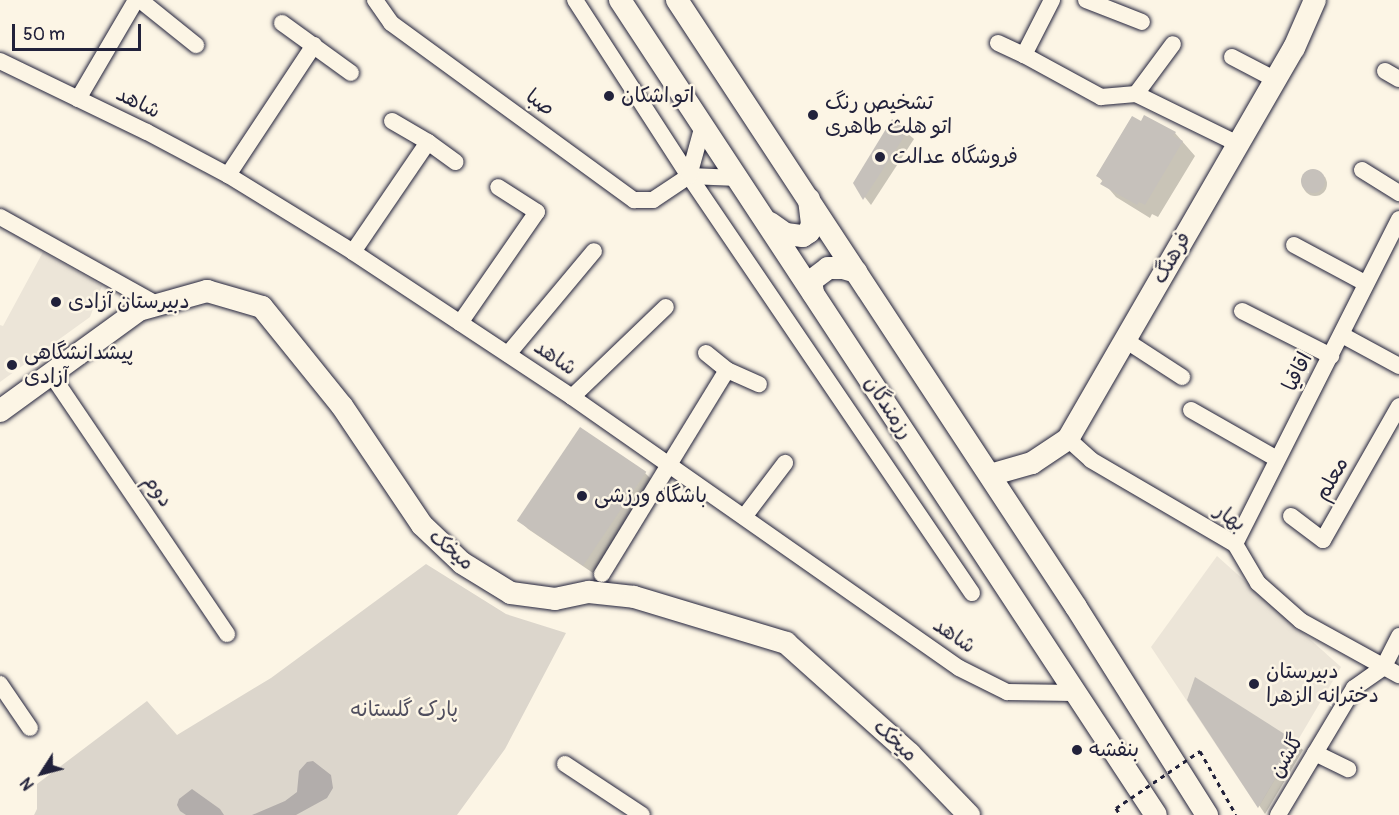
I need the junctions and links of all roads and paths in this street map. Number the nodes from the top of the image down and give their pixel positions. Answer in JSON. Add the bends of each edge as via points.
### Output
{"nodes":[{"id":1,"x":138,"y":0,"type":"edge"},
{"id":2,"x":375,"y":0,"type":"edge"},
{"id":3,"x":574,"y":0,"type":"edge"},
{"id":4,"x":620,"y":0,"type":"edge"},
{"id":5,"x":677,"y":0,"type":"edge"},
{"id":6,"x":1052,"y":0,"type":"edge"},
{"id":7,"x":1086,"y":0,"type":"edge"},
{"id":8,"x":1315,"y":0,"type":"edge"},
{"id":9,"x":1142,"y":22,"type":"dead end"},
{"id":10,"x":282,"y":23,"type":"dead end"},
{"id":11,"x":998,"y":43,"type":"dead end"},
{"id":12,"x":1173,"y":44,"type":"dead end"},
{"id":13,"x":196,"y":45,"type":"dead end"},
{"id":14,"x":314,"y":45,"type":"junction"},
{"id":15,"x":1024,"y":55,"type":"junction"},
{"id":16,"x":1233,"y":57,"type":"dead end"},
{"id":17,"x":0,"y":61,"type":"edge"},
{"id":18,"x":351,"y":73,"type":"dead end"},
{"id":19,"x":1276,"y":80,"type":"junction"},
{"id":20,"x":1136,"y":94,"type":"junction"},
{"id":21,"x":78,"y":99,"type":"junction"},
{"id":22,"x":392,"y":121,"type":"dead end"},
{"id":23,"x":703,"y":125,"type":"junction"},
{"id":24,"x":428,"y":142,"type":"junction"},
{"id":25,"x":1238,"y":144,"type":"junction"},
{"id":26,"x":456,"y":162,"type":"dead end"},
{"id":27,"x":1362,"y":170,"type":"dead end"},
{"id":28,"x":228,"y":175,"type":"junction"},
{"id":29,"x":689,"y":176,"type":"junction"},
{"id":30,"x":738,"y":178,"type":"junction"},
{"id":31,"x":498,"y":187,"type":"dead end"},
{"id":32,"x":1399,"y":193,"type":"edge"},
{"id":33,"x":809,"y":199,"type":"junction"},
{"id":34,"x":0,"y":217,"type":"edge"},
{"id":35,"x":1399,"y":219,"type":"edge"},
{"id":36,"x":766,"y":221,"type":"junction"},
{"id":37,"x":1294,"y":245,"type":"dead end"},
{"id":38,"x":594,"y":251,"type":"dead end"},
{"id":39,"x":353,"y":252,"type":"junction"},
{"id":40,"x":856,"y":273,"type":"junction"},
{"id":41,"x":1365,"y":283,"type":"junction"},
{"id":42,"x":813,"y":293,"type":"junction"},
{"id":43,"x":156,"y":304,"type":"junction"},
{"id":44,"x":666,"y":307,"type":"dead end"},
{"id":45,"x":1242,"y":311,"type":"dead end"},
{"id":46,"x":460,"y":323,"type":"junction"},
{"id":47,"x":1342,"y":335,"type":"junction"},
{"id":48,"x":1125,"y":340,"type":"junction"},
{"id":49,"x":706,"y":353,"type":"dead end"},
{"id":50,"x":508,"y":354,"type":"junction"},
{"id":51,"x":1331,"y":357,"type":"junction"},
{"id":52,"x":1399,"y":365,"type":"edge"},
{"id":53,"x":728,"y":370,"type":"junction"},
{"id":54,"x":51,"y":374,"type":"junction"},
{"id":55,"x":1182,"y":377,"type":"dead end"},
{"id":56,"x":759,"y":384,"type":"dead end"},
{"id":57,"x":572,"y":397,"type":"junction"},
{"id":58,"x":1399,"y":406,"type":"edge"},
{"id":59,"x":1191,"y":410,"type":"dead end"},
{"id":60,"x":0,"y":411,"type":"edge"},
{"id":61,"x":1383,"y":435,"type":"junction"},
{"id":62,"x":1068,"y":440,"type":"junction"},
{"id":63,"x":1399,"y":441,"type":"edge"},
{"id":64,"x":1277,"y":459,"type":"junction"},
{"id":65,"x":785,"y":463,"type":"dead end"},
{"id":66,"x":670,"y":465,"type":"junction"},
{"id":67,"x":990,"y":476,"type":"junction"},
{"id":68,"x":1291,"y":516,"type":"dead end"},
{"id":69,"x":744,"y":517,"type":"junction"},
{"id":70,"x":1234,"y":544,"type":"junction"},
{"id":71,"x":602,"y":574,"type":"dead end"},
{"id":72,"x":972,"y":593,"type":"dead end"},
{"id":73,"x":227,"y":634,"type":"dead end"},
{"id":74,"x":1399,"y":636,"type":"edge"},
{"id":75,"x":1383,"y":668,"type":"junction"},
{"id":76,"x":1399,"y":675,"type":"edge"},
{"id":77,"x":0,"y":684,"type":"edge"},
{"id":78,"x":1074,"y":693,"type":"junction"},
{"id":79,"x":30,"y":728,"type":"dead end"},
{"id":80,"x":1315,"y":753,"type":"junction"},
{"id":81,"x":565,"y":764,"type":"dead end"},
{"id":82,"x":1348,"y":769,"type":"dead end"},
{"id":83,"x":1209,"y":814,"type":"edge"},
{"id":84,"x":642,"y":815,"type":"edge"},
{"id":85,"x":969,"y":815,"type":"edge"},
{"id":86,"x":1120,"y":815,"type":"edge"},
{"id":87,"x":1156,"y":815,"type":"edge"},
{"id":88,"x":1236,"y":815,"type":"edge"},
{"id":89,"x":1278,"y":815,"type":"edge"}],
"edges":[{"from":1,"to":13,"type":"street"},
{"from":1,"to":21,"type":"street"},
{"from":2,"to":29,"type":"street","name":"صبا","via":[[392,22],[634,200],[653,200]]},
{"from":3,"to":29,"type":"street"},
{"from":4,"to":23,"type":"main road","name":"رزمندگان"},
{"from":5,"to":33,"type":"main road"},
{"from":6,"to":15,"type":"street"},
{"from":7,"to":9,"type":"street"},
{"from":8,"to":19,"type":"main road","name":"فرهنگ"},
{"from":10,"to":14,"type":"street"},
{"from":11,"to":15,"type":"street"},
{"from":12,"to":20,"type":"street"},
{"from":14,"to":18,"type":"street"},
{"from":14,"to":28,"type":"street"},
{"from":15,"to":20,"type":"street","via":[[1101,97]]},
{"from":16,"to":19,"type":"street"},
{"from":17,"to":21,"type":"street","name":"شاهد"},
{"from":19,"to":25,"type":"main road","name":"فرهنگ"},
{"from":20,"to":25,"type":"street"},
{"from":21,"to":28,"type":"street","name":"شاهد"},
{"from":22,"to":24,"type":"street"},
{"from":23,"to":29,"type":"street"},
{"from":23,"to":30,"type":"main road","name":"رزمندگان"},
{"from":24,"to":26,"type":"street"},
{"from":24,"to":39,"type":"street"},
{"from":25,"to":48,"type":"main road","name":"فرهنگ"},
{"from":27,"to":32,"type":"street"},
{"from":28,"to":39,"type":"street","name":"شاهد"},
{"from":29,"to":30,"type":"street"},
{"from":29,"to":72,"type":"street"},
{"from":30,"to":36,"type":"main road","name":"رزمندگان"},
{"from":31,"to":46,"type":"street","via":[[537,212]]},
{"from":33,"to":36,"type":"main road","via":[[812,224],[803,236],[786,234]]},
{"from":33,"to":40,"type":"main road"},
{"from":34,"to":43,"type":"street"},
{"from":35,"to":41,"type":"street","name":"اقاقیا"},
{"from":36,"to":42,"type":"main road","name":"رزمندگان"},
{"from":37,"to":41,"type":"street"},
{"from":38,"to":50,"type":"street"},
{"from":39,"to":46,"type":"street","name":"شاهد"},
{"from":40,"to":42,"type":"main road","via":[[828,268],[811,281]]},
{"from":40,"to":67,"type":"main road"},
{"from":41,"to":47,"type":"street","name":"اقاقیا"},
{"from":42,"to":78,"type":"main road","name":"رزمندگان"},
{"from":43,"to":54,"type":"main road","name":"میخک","via":[[139,310]]},
{"from":43,"to":85,"type":"main road","name":"میخک","via":[[207,291],[262,307],[342,406],[422,525],[472,569],[511,593],[555,599],[589,592],[634,597],[786,643],[910,754]]},
{"from":44,"to":57,"type":"street"},
{"from":45,"to":51,"type":"street"},
{"from":46,"to":50,"type":"street","name":"شاهد"},
{"from":47,"to":51,"type":"street","name":"اقاقیا"},
{"from":47,"to":52,"type":"street"},
{"from":48,"to":55,"type":"street"},
{"from":48,"to":62,"type":"main road","name":"فرهنگ"},
{"from":49,"to":53,"type":"street"},
{"from":50,"to":57,"type":"street","name":"شاهد"},
{"from":51,"to":64,"type":"street","name":"اقاقیا"},
{"from":53,"to":56,"type":"street"},
{"from":53,"to":66,"type":"street"},
{"from":54,"to":60,"type":"main road","name":"میخک"},
{"from":54,"to":73,"type":"street","name":"دوم"},
{"from":57,"to":66,"type":"street","name":"شاهد"},
{"from":58,"to":61,"type":"street","name":"معلم"},
{"from":59,"to":64,"type":"street"},
{"from":61,"to":63,"type":"street"},
{"from":61,"to":68,"type":"street","name":"معلم","via":[[1323,540]]},
{"from":62,"to":67,"type":"main road","name":"فرهنگ","via":[[1032,463]]},
{"from":62,"to":70,"type":"street","name":"بهار","via":[[1091,460]]},
{"from":64,"to":70,"type":"street","name":"اقاقیا"},
{"from":65,"to":69,"type":"street"},
{"from":66,"to":69,"type":"street","name":"شاهد"},
{"from":66,"to":71,"type":"street"},
{"from":67,"to":83,"type":"main road"},
{"from":69,"to":78,"type":"street","name":"شاهد","via":[[959,668],[1007,692]]},
{"from":70,"to":75,"type":"street","name":"بهار","via":[[1258,583],[1301,621]]},
{"from":74,"to":75,"type":"street","name":"گلشن"},
{"from":75,"to":76,"type":"street","name":"بهار"},
{"from":75,"to":80,"type":"street","name":"گلشن","via":[[1354,688]]},
{"from":77,"to":79,"type":"street"},
{"from":78,"to":87,"type":"main road","name":"رزمندگان"},
{"from":80,"to":82,"type":"street"},
{"from":80,"to":89,"type":"street","name":"گلشن"},
{"from":81,"to":84,"type":"street"},
{"from":86,"to":88,"type":"path","bridge":true,"via":[[1116,808],[1200,751]]}]}
